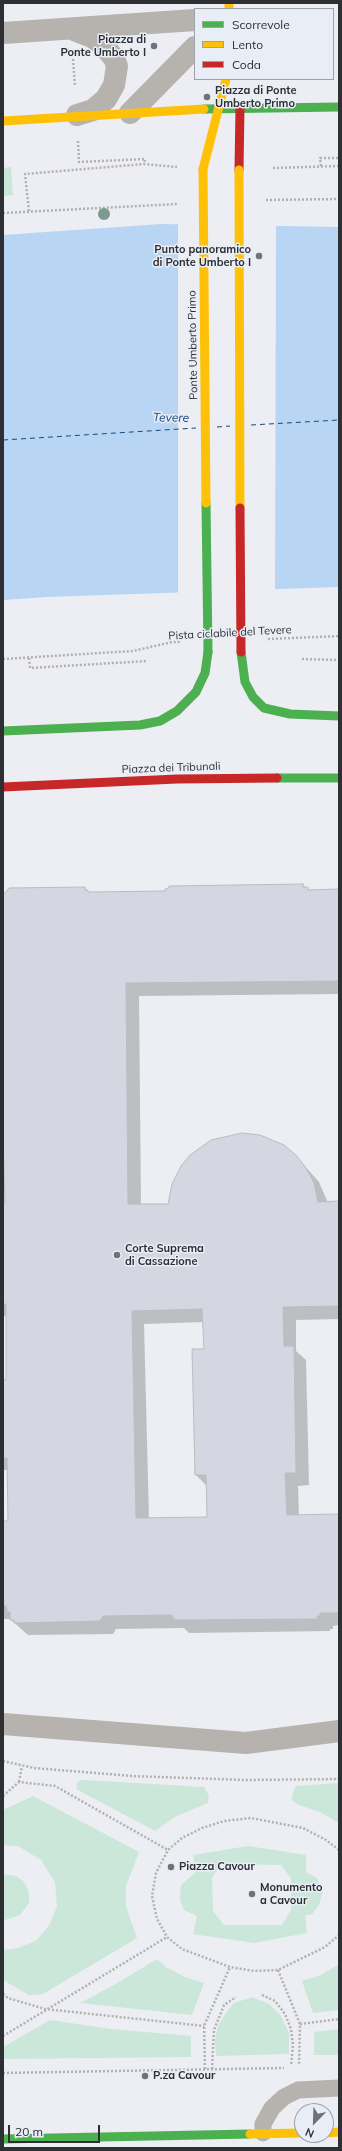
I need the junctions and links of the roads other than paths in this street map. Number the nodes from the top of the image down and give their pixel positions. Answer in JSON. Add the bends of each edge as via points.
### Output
{"nodes":[{"id":1,"x":194,"y":20,"type":"edge"},
{"id":2,"x":71,"y":30,"type":"junction"},
{"id":3,"x":3,"y":33,"type":"edge"},
{"id":4,"x":194,"y":48,"type":"edge"},
{"id":5,"x":226,"y":80,"type":"edge"},
{"id":6,"x":218,"y":108,"type":"junction"},
{"id":7,"x":240,"y":108,"type":"junction"},
{"id":8,"x":339,"y":108,"type":"edge"},
{"id":9,"x":130,"y":113,"type":"junction"},
{"id":10,"x":77,"y":115,"type":"junction"},
{"id":11,"x":3,"y":121,"type":"edge"},
{"id":12,"x":339,"y":716,"type":"edge"},
{"id":13,"x":3,"y":731,"type":"edge"},
{"id":14,"x":339,"y":778,"type":"edge"},
{"id":15,"x":3,"y":787,"type":"edge"},
{"id":16,"x":3,"y":1724,"type":"edge"},
{"id":17,"x":339,"y":1731,"type":"edge"},
{"id":18,"x":339,"y":2088,"type":"edge"},
{"id":19,"x":294,"y":2134,"type":"edge"},
{"id":20,"x":262,"y":2137,"type":"junction"},
{"id":21,"x":3,"y":2139,"type":"edge"}],
"edges":[{"from":1,"to":2,"type":"street"},
{"from":2,"to":3,"type":"street"},
{"from":2,"to":10,"type":"street","via":[[92,37],[102,44],[114,58],[117,66],[114,85],[106,99],[93,110]]},
{"from":4,"to":9,"type":"street"},
{"from":5,"to":6,"type":"street"},
{"from":6,"to":7,"type":"street"},
{"from":6,"to":9,"type":"street"},
{"from":6,"to":13,"type":"street","name":"Ponte Umberto Primo","bridge":true,"via":[[203,169],[208,652],[202,682],[196,692],[176,711],[160,721],[140,725]]},
{"from":7,"to":8,"type":"street"},
{"from":7,"to":12,"type":"street","bridge":true,"via":[[241,652],[245,682],[253,697],[264,708],[290,714]]},
{"from":9,"to":10,"type":"street"},
{"from":10,"to":11,"type":"street"},
{"from":14,"to":15,"type":"street","name":"Piazza dei Tribunali","via":[[177,779]]},
{"from":16,"to":17,"type":"street","via":[[246,1743]]},
{"from":18,"to":20,"type":"lane","via":[[298,2090],[284,2097],[272,2108],[263,2124]]},
{"from":19,"to":20,"type":"street"},
{"from":20,"to":21,"type":"street"}]}
